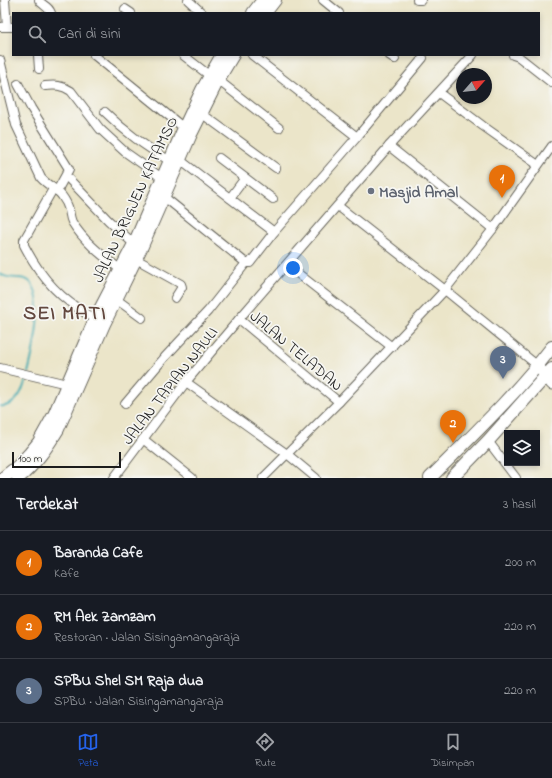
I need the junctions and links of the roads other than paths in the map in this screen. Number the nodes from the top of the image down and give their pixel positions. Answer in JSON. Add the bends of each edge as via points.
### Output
{"nodes":[{"id":1,"x":4,"y":0,"type":"edge"},
{"id":2,"x":39,"y":0,"type":"edge"},
{"id":3,"x":188,"y":0,"type":"edge"},
{"id":4,"x":263,"y":0,"type":"edge"},
{"id":5,"x":275,"y":0,"type":"edge"},
{"id":6,"x":323,"y":0,"type":"edge"},
{"id":7,"x":417,"y":0,"type":"edge"},
{"id":8,"x":421,"y":0,"type":"edge"},
{"id":9,"x":51,"y":12,"type":"edge"},
{"id":10,"x":201,"y":12,"type":"edge"},
{"id":11,"x":254,"y":12,"type":"edge"},
{"id":12,"x":266,"y":12,"type":"edge"},
{"id":13,"x":338,"y":12,"type":"edge"},
{"id":14,"x":7,"y":27,"type":"edge"},
{"id":15,"x":38,"y":56,"type":"edge"},
{"id":16,"x":95,"y":56,"type":"edge"},
{"id":17,"x":184,"y":56,"type":"edge"},
{"id":18,"x":222,"y":56,"type":"edge"},
{"id":19,"x":233,"y":56,"type":"edge"},
{"id":20,"x":253,"y":56,"type":"edge"},
{"id":21,"x":472,"y":56,"type":"edge"},
{"id":22,"x":516,"y":56,"type":"edge"},
{"id":23,"x":423,"y":58,"type":"dead end"},
{"id":24,"x":0,"y":60,"type":"edge"},
{"id":25,"x":39,"y":69,"type":"dead end"},
{"id":26,"x":214,"y":78,"type":"junction"},
{"id":27,"x":552,"y":83,"type":"edge"},
{"id":28,"x":18,"y":84,"type":"dead end"},
{"id":29,"x":45,"y":86,"type":"dead end"},
{"id":30,"x":439,"y":92,"type":"junction"},
{"id":31,"x":105,"y":112,"type":"dead end"},
{"id":32,"x":201,"y":113,"type":"junction"},
{"id":33,"x":184,"y":128,"type":"junction"},
{"id":34,"x":280,"y":128,"type":"dead end"},
{"id":35,"x":357,"y":137,"type":"junction"},
{"id":36,"x":389,"y":146,"type":"junction"},
{"id":37,"x":552,"y":146,"type":"edge"},
{"id":38,"x":219,"y":158,"type":"dead end"},
{"id":39,"x":175,"y":161,"type":"junction"},
{"id":40,"x":538,"y":165,"type":"junction"},
{"id":41,"x":276,"y":168,"type":"dead end"},
{"id":42,"x":66,"y":176,"type":"junction"},
{"id":43,"x":162,"y":178,"type":"junction"},
{"id":44,"x":245,"y":178,"type":"junction"},
{"id":45,"x":55,"y":190,"type":"junction"},
{"id":46,"x":163,"y":196,"type":"junction"},
{"id":47,"x":230,"y":198,"type":"junction"},
{"id":48,"x":273,"y":199,"type":"dead end"},
{"id":49,"x":338,"y":206,"type":"junction"},
{"id":50,"x":493,"y":229,"type":"junction"},
{"id":51,"x":274,"y":232,"type":"junction"},
{"id":52,"x":134,"y":244,"type":"junction"},
{"id":53,"x":136,"y":259,"type":"junction"},
{"id":54,"x":246,"y":263,"type":"junction"},
{"id":55,"x":287,"y":265,"type":"junction"},
{"id":56,"x":121,"y":270,"type":"junction"},
{"id":57,"x":445,"y":290,"type":"junction"},
{"id":58,"x":175,"y":298,"type":"dead end"},
{"id":59,"x":116,"y":299,"type":"junction"},
{"id":60,"x":142,"y":318,"type":"dead end"},
{"id":61,"x":239,"y":319,"type":"junction"},
{"id":62,"x":100,"y":322,"type":"junction"},
{"id":63,"x":231,"y":328,"type":"joint"},
{"id":64,"x":392,"y":347,"type":"junction"},
{"id":65,"x":552,"y":347,"type":"edge"},
{"id":66,"x":538,"y":366,"type":"junction"},
{"id":67,"x":0,"y":368,"type":"edge"},
{"id":68,"x":550,"y":377,"type":"edge"},
{"id":69,"x":186,"y":382,"type":"junction"},
{"id":70,"x":67,"y":384,"type":"junction"},
{"id":71,"x":339,"y":402,"type":"junction"},
{"id":72,"x":125,"y":404,"type":"dead end"},
{"id":73,"x":143,"y":439,"type":"junction"},
{"id":74,"x":488,"y":441,"type":"junction"},
{"id":75,"x":287,"y":454,"type":"junction"},
{"id":76,"x":3,"y":478,"type":"edge"},
{"id":77,"x":18,"y":478,"type":"edge"},
{"id":78,"x":114,"y":478,"type":"edge"},
{"id":79,"x":192,"y":478,"type":"edge"},
{"id":80,"x":263,"y":478,"type":"edge"},
{"id":81,"x":316,"y":478,"type":"edge"},
{"id":82,"x":430,"y":478,"type":"edge"},
{"id":83,"x":452,"y":478,"type":"edge"},
{"id":84,"x":516,"y":478,"type":"edge"}],
"edges":[{"from":1,"to":14,"type":"street"},
{"from":2,"to":9,"type":"street"},
{"from":3,"to":10,"type":"street"},
{"from":4,"to":11,"type":"main road"},
{"from":5,"to":12,"type":"main road"},
{"from":6,"to":13,"type":"street"},
{"from":7,"to":8,"type":"street"},
{"from":15,"to":25,"type":"street"},
{"from":16,"to":33,"type":"street"},
{"from":17,"to":26,"type":"street"},
{"from":18,"to":26,"type":"main road","name":"JALAN BRIGJEN KATAMSO"},
{"from":19,"to":26,"type":"main road","name":"JALAN BRIGJEN KATAMSO"},
{"from":20,"to":35,"type":"street"},
{"from":21,"to":30,"type":"street"},
{"from":22,"to":27,"type":"street"},
{"from":23,"to":35,"type":"street"},
{"from":24,"to":45,"type":"street","via":[[16,125],[41,178]]},
{"from":26,"to":32,"type":"main road","name":"JALAN BRIGJEN KATAMSO"},
{"from":26,"to":33,"type":"main road","name":"JALAN BRIGJEN KATAMSO"},
{"from":26,"to":34,"type":"street"},
{"from":28,"to":42,"type":"street","via":[[30,108],[66,163],[69,169]]},
{"from":29,"to":43,"type":"street","via":[[66,87],[100,129],[125,152]]},
{"from":30,"to":36,"type":"street"},
{"from":30,"to":40,"type":"street"},
{"from":31,"to":39,"type":"street","via":[[146,147]]},
{"from":32,"to":39,"type":"main road","name":"JALAN BRIGJEN KATAMSO"},
{"from":32,"to":41,"type":"street"},
{"from":33,"to":39,"type":"main road","name":"JALAN BRIGJEN KATAMSO"},
{"from":35,"to":51,"type":"street"},
{"from":36,"to":49,"type":"street"},
{"from":36,"to":50,"type":"street"},
{"from":37,"to":40,"type":"street"},
{"from":38,"to":44,"type":"street"},
{"from":39,"to":43,"type":"main road","name":"JALAN BRIGJEN KATAMSO"},
{"from":39,"to":46,"type":"main road","name":"JALAN BRIGJEN KATAMSO"},
{"from":39,"to":47,"type":"street"},
{"from":40,"to":50,"type":"street"},
{"from":42,"to":45,"type":"street"},
{"from":42,"to":52,"type":"street"},
{"from":43,"to":52,"type":"main road","name":"JALAN BRIGJEN KATAMSO"},
{"from":44,"to":47,"type":"street"},
{"from":44,"to":48,"type":"street"},
{"from":45,"to":56,"type":"street","via":[[69,208],[71,221],[79,232],[97,251]]},
{"from":45,"to":62,"type":"street","via":[[24,240],[24,245],[55,290],[75,307]]},
{"from":46,"to":53,"type":"main road","name":"JALAN BRIGJEN KATAMSO"},
{"from":46,"to":54,"type":"street"},
{"from":47,"to":51,"type":"street"},
{"from":49,"to":55,"type":"street"},
{"from":49,"to":57,"type":"street"},
{"from":50,"to":57,"type":"street"},
{"from":51,"to":54,"type":"street","via":[[250,263]]},
{"from":52,"to":56,"type":"main road","name":"JALAN BRIGJEN KATAMSO"},
{"from":53,"to":58,"type":"street","via":[[181,284],[182,287]]},
{"from":53,"to":59,"type":"main road","name":"JALAN BRIGJEN KATAMSO"},
{"from":54,"to":72,"type":"street","via":[[208,311]]},
{"from":55,"to":61,"type":"street"},
{"from":55,"to":64,"type":"street"},
{"from":56,"to":62,"type":"main road","name":"JALAN BRIGJEN KATAMSO"},
{"from":57,"to":64,"type":"street"},
{"from":57,"to":66,"type":"street"},
{"from":59,"to":60,"type":"street"},
{"from":59,"to":62,"type":"main road","name":"JALAN BRIGJEN KATAMSO"},
{"from":61,"to":63,"type":"street","name":"JALAN TELADAN"},
{"from":61,"to":71,"type":"street","name":"JALAN TELADAN"},
{"from":62,"to":70,"type":"main road","name":"JALAN BRIGJEN KATAMSO"},
{"from":62,"to":77,"type":"main road","name":"JALAN BRIGJEN KATAMSO","via":[[58,429],[34,463]]},
{"from":63,"to":69,"type":"street","name":"JALAN TAPIAN NAULI"},
{"from":64,"to":71,"type":"street"},
{"from":65,"to":66,"type":"main road"},
{"from":66,"to":68,"type":"street"},
{"from":66,"to":82,"type":"main road"},
{"from":67,"to":70,"type":"street"},
{"from":68,"to":74,"type":"main road"},
{"from":69,"to":73,"type":"street","name":"JALAN TAPIAN NAULI"},
{"from":69,"to":75,"type":"street"},
{"from":70,"to":76,"type":"main road","name":"JALAN BRIGJEN KATAMSO","via":[[39,442],[18,466]]},
{"from":71,"to":75,"type":"street","name":"JALAN TELADAN"},
{"from":73,"to":78,"type":"street","name":"JALAN TAPIAN NAULI"},
{"from":73,"to":79,"type":"street"},
{"from":74,"to":83,"type":"main road"},
{"from":74,"to":84,"type":"street"},
{"from":75,"to":80,"type":"street","name":"JALAN TELADAN"},
{"from":75,"to":81,"type":"street"}]}
